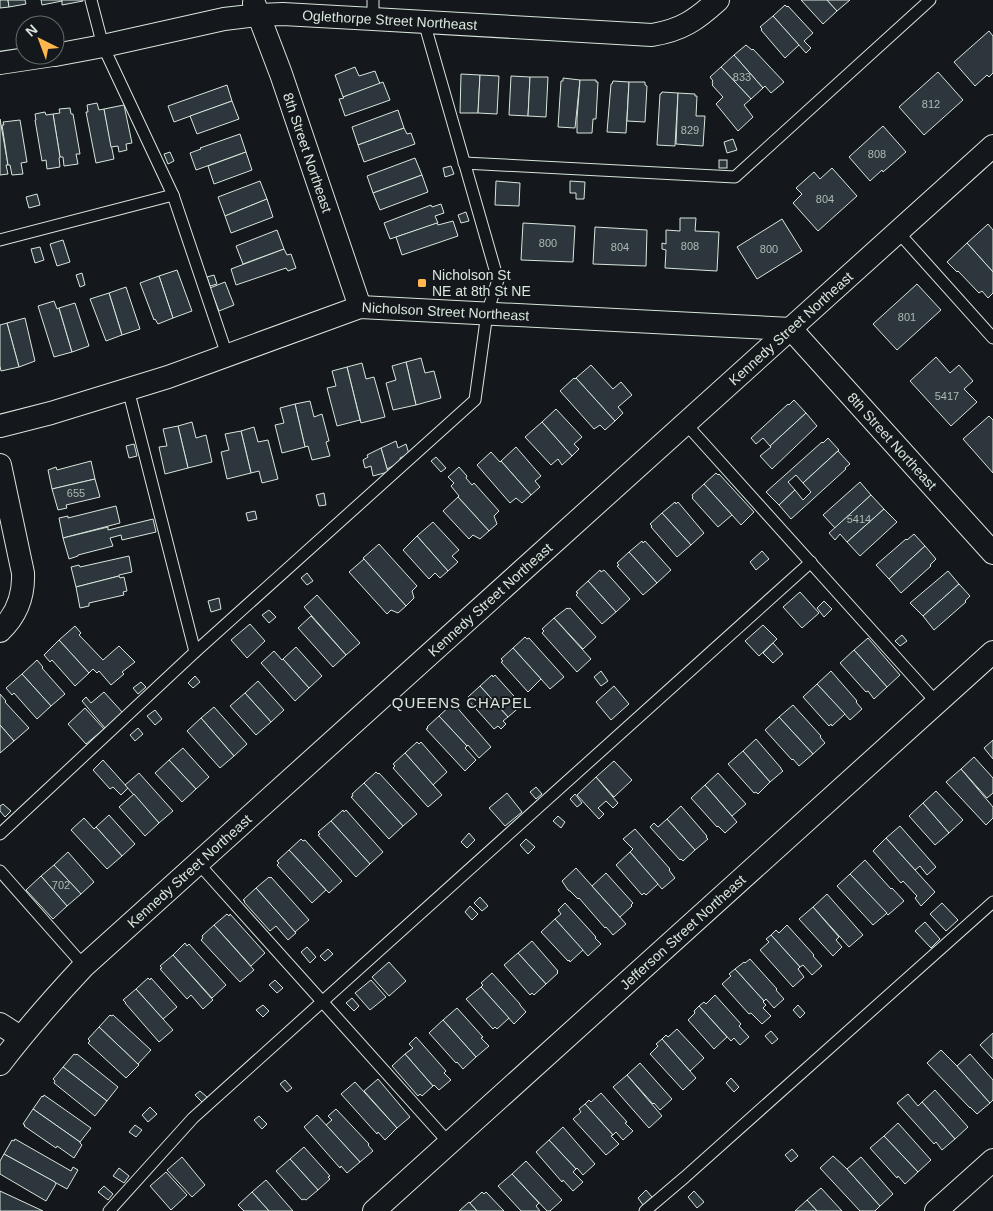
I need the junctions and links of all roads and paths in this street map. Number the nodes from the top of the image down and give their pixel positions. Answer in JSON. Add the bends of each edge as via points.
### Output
{"nodes":[{"id":1,"x":91,"y":0,"type":"edge"},
{"id":2,"x":718,"y":0,"type":"edge"},
{"id":3,"x":930,"y":0,"type":"edge"},
{"id":4,"x":256,"y":8,"type":"edge"},
{"id":5,"x":373,"y":10,"type":"edge"},
{"id":6,"x":424,"y":22,"type":"junction"},
{"id":7,"x":103,"y":46,"type":"junction"},
{"id":8,"x":65,"y":53,"type":"edge"},
{"id":9,"x":15,"y":61,"type":"edge"},
{"id":10,"x":0,"y":63,"type":"edge"},
{"id":11,"x":993,"y":146,"type":"edge"},
{"id":12,"x":464,"y":163,"type":"junction"},
{"id":13,"x":172,"y":195,"type":"junction"},
{"id":14,"x":898,"y":232,"type":"junction"},
{"id":15,"x":0,"y":240,"type":"edge"},
{"id":16,"x":360,"y":307,"type":"junction"},
{"id":17,"x":487,"y":313,"type":"junction"},
{"id":18,"x":791,"y":329,"type":"junction"},
{"id":19,"x":993,"y":338,"type":"edge"},
{"id":20,"x":227,"y":356,"type":"junction"},
{"id":21,"x":128,"y":389,"type":"junction"},
{"id":22,"x":686,"y":424,"type":"junction"},
{"id":23,"x":0,"y":426,"type":"edge"},
{"id":24,"x":0,"y":465,"type":"edge"},
{"id":25,"x":993,"y":553,"type":"edge"},
{"id":26,"x":811,"y":562,"type":"junction"},
{"id":27,"x":0,"y":631,"type":"edge"},
{"id":28,"x":195,"y":652,"type":"junction"},
{"id":29,"x":993,"y":652,"type":"edge"},
{"id":30,"x":937,"y":703,"type":"junction"},
{"id":31,"x":0,"y":834,"type":"edge"},
{"id":32,"x":198,"y":863,"type":"junction"},
{"id":33,"x":0,"y":871,"type":"edge"},
{"id":34,"x":993,"y":902,"type":"edge"},
{"id":35,"x":84,"y":966,"type":"junction"},
{"id":36,"x":323,"y":1002,"type":"junction"},
{"id":37,"x":0,"y":1024,"type":"edge"},
{"id":38,"x":20,"y":1037,"type":"junction"},
{"id":39,"x":0,"y":1064,"type":"edge"},
{"id":40,"x":449,"y":1143,"type":"junction"},
{"id":41,"x":993,"y":1160,"type":"edge"},
{"id":42,"x":109,"y":1211,"type":"edge"},
{"id":43,"x":374,"y":1211,"type":"edge"},
{"id":44,"x":645,"y":1211,"type":"edge"},
{"id":45,"x":936,"y":1211,"type":"edge"}],
"edges":[{"from":1,"to":7,"type":"lane"},
{"from":2,"to":6,"type":"street","name":"Oglethorpe Street Northeast","via":[[686,25],[652,35]]},
{"from":3,"to":12,"type":"lane","via":[[735,177]]},
{"from":4,"to":5,"type":"street","name":"Oglethorpe Street Northeast","via":[[287,15]]},
{"from":4,"to":7,"type":"street","name":"Oglethorpe Street Northeast","via":[[224,19]]},
{"from":4,"to":16,"type":"street","name":"8th Street Northeast"},
{"from":5,"to":6,"type":"street","name":"Oglethorpe Street Northeast"},
{"from":6,"to":12,"type":"lane"},
{"from":7,"to":8,"type":"street","name":"Oglethorpe Street Northeast"},
{"from":7,"to":13,"type":"lane"},
{"from":9,"to":10,"type":"street","name":"Oglethorpe Street Northeast"},
{"from":11,"to":14,"type":"street","name":"Kennedy Street Northeast"},
{"from":12,"to":17,"type":"lane","via":[[498,280]]},
{"from":13,"to":15,"type":"lane"},
{"from":13,"to":20,"type":"lane"},
{"from":14,"to":18,"type":"street","name":"Kennedy Street Northeast"},
{"from":14,"to":19,"type":"lane"},
{"from":16,"to":17,"type":"street","name":"Nicholson Street Northeast"},
{"from":16,"to":20,"type":"street","name":"Nicholson Street Northeast"},
{"from":17,"to":18,"type":"street","name":"Nicholson Street Northeast"},
{"from":17,"to":28,"type":"lane","via":[[475,400]]},
{"from":18,"to":22,"type":"street","name":"Kennedy Street Northeast"},
{"from":18,"to":25,"type":"street","name":"8th Street Northeast"},
{"from":20,"to":21,"type":"street","name":"Nicholson Street Northeast"},
{"from":21,"to":23,"type":"street","name":"Nicholson Street Northeast"},
{"from":21,"to":28,"type":"lane"},
{"from":22,"to":26,"type":"lane"},
{"from":22,"to":32,"type":"street","name":"Kennedy Street Northeast"},
{"from":24,"to":27,"type":"street","via":[[24,584],[18,606]]},
{"from":26,"to":30,"type":"lane"},
{"from":26,"to":36,"type":"lane"},
{"from":28,"to":31,"type":"lane"},
{"from":29,"to":30,"type":"street","name":"Jefferson Street Northeast"},
{"from":30,"to":40,"type":"street","name":"Jefferson Street Northeast"},
{"from":32,"to":35,"type":"street","name":"Kennedy Street Northeast"},
{"from":32,"to":36,"type":"lane"},
{"from":33,"to":35,"type":"lane"},
{"from":34,"to":44,"type":"lane"},
{"from":35,"to":38,"type":"street","name":"Kennedy Street Northeast"},
{"from":36,"to":40,"type":"lane"},
{"from":36,"to":42,"type":"lane","via":[[193,1118]]},
{"from":37,"to":38,"type":"street"},
{"from":38,"to":39,"type":"street","name":"Kennedy Street Northeast"},
{"from":40,"to":43,"type":"street","name":"Jefferson Street Northeast"},
{"from":41,"to":45,"type":"street"}]}
